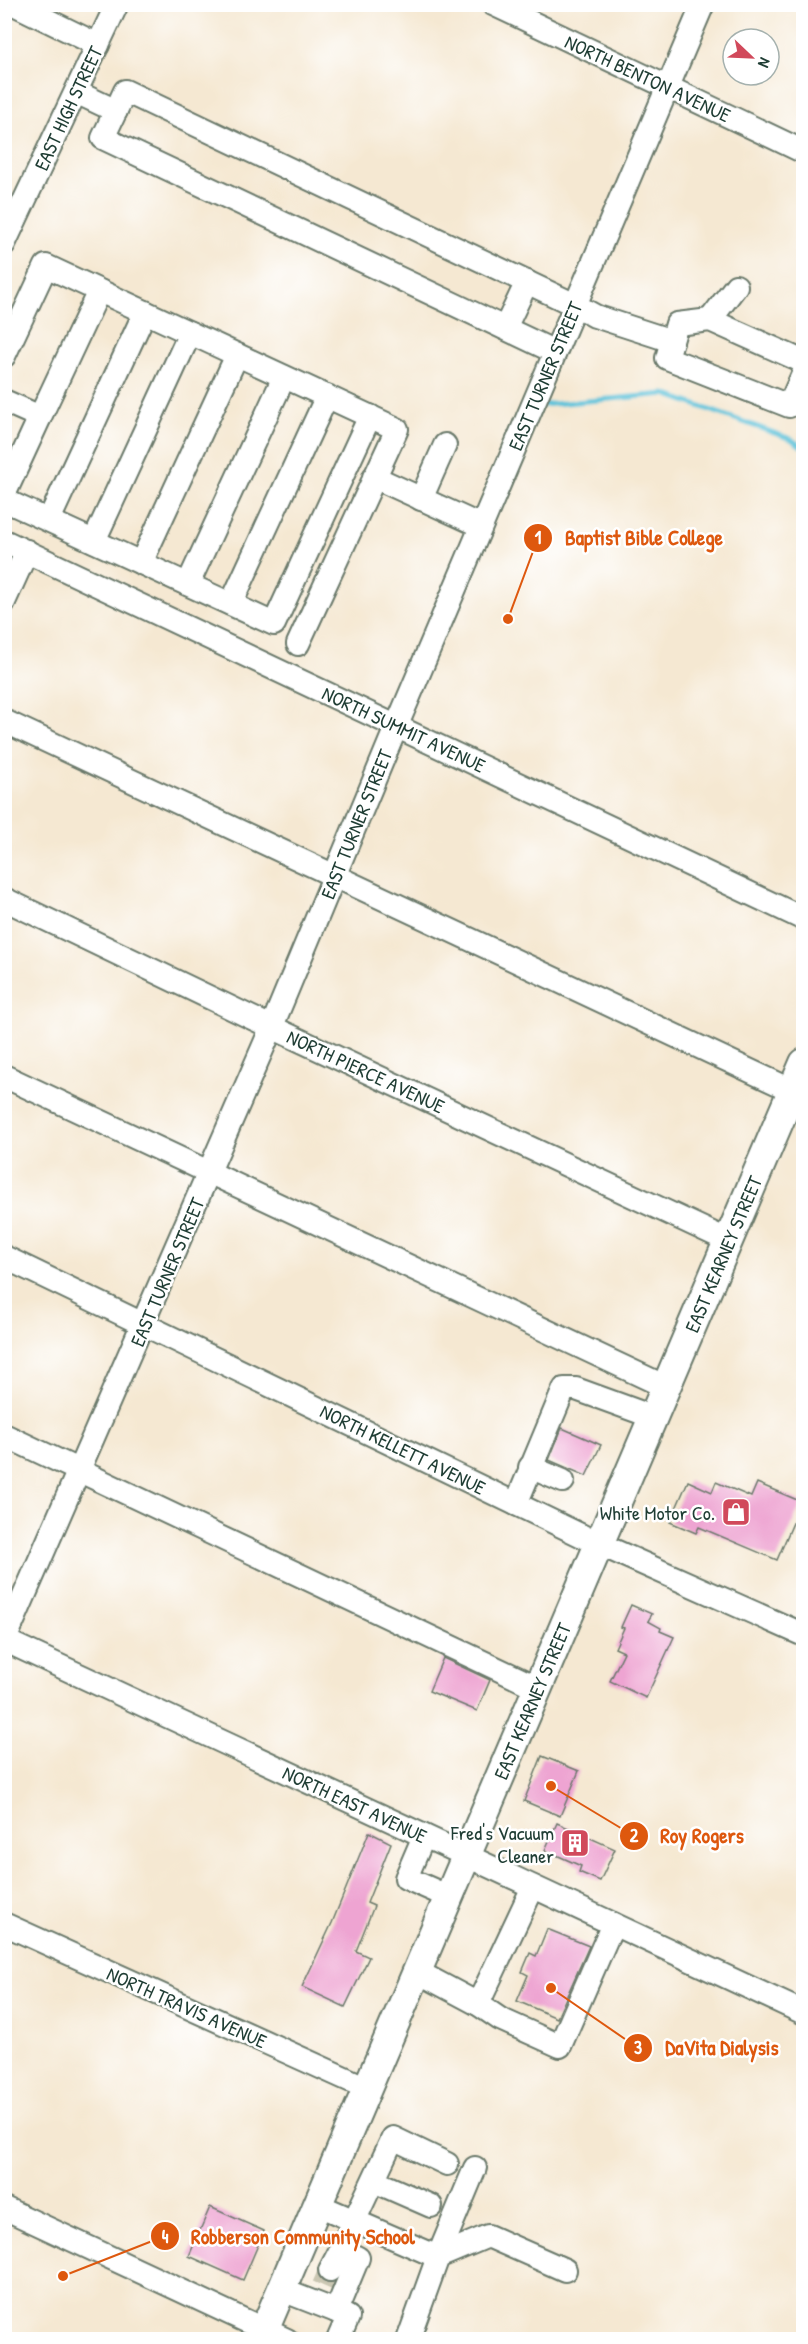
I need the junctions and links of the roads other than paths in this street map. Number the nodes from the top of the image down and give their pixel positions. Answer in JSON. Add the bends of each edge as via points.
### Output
{"nodes":[{"id":1,"x":14,"y":4,"type":"edge"},
{"id":2,"x":117,"y":4,"type":"edge"},
{"id":3,"x":493,"y":4,"type":"edge"},
{"id":4,"x":703,"y":4,"type":"edge"},
{"id":5,"x":98,"y":45,"type":"junction"},
{"id":6,"x":668,"y":87,"type":"junction"},
{"id":7,"x":76,"y":92,"type":"junction"},
{"id":8,"x":116,"y":111,"type":"junction"},
{"id":9,"x":804,"y":152,"type":"edge"},
{"id":10,"x":7,"y":233,"type":"edge"},
{"id":11,"x":527,"y":282,"type":"junction"},
{"id":12,"x":736,"y":286,"type":"dead end"},
{"id":13,"x":99,"y":291,"type":"junction"},
{"id":14,"x":575,"y":304,"type":"junction"},
{"id":15,"x":145,"y":312,"type":"junction"},
{"id":16,"x":710,"y":320,"type":"junction"},
{"id":17,"x":505,"y":328,"type":"junction"},
{"id":18,"x":190,"y":333,"type":"junction"},
{"id":19,"x":672,"y":341,"type":"junction"},
{"id":20,"x":555,"y":352,"type":"junction"},
{"id":21,"x":237,"y":354,"type":"junction"},
{"id":22,"x":4,"y":356,"type":"edge"},
{"id":23,"x":804,"y":362,"type":"edge"},
{"id":24,"x":804,"y":372,"type":"edge"},
{"id":25,"x":284,"y":377,"type":"junction"},
{"id":26,"x":327,"y":396,"type":"junction"},
{"id":27,"x":4,"y":401,"type":"edge"},
{"id":28,"x":370,"y":416,"type":"junction"},
{"id":29,"x":40,"y":417,"type":"junction"},
{"id":30,"x":446,"y":445,"type":"dead end"},
{"id":31,"x":374,"y":477,"type":"junction"},
{"id":32,"x":4,"y":495,"type":"edge"},
{"id":33,"x":421,"y":499,"type":"junction"},
{"id":34,"x":4,"y":500,"type":"edge"},
{"id":35,"x":49,"y":520,"type":"junction"},
{"id":36,"x":481,"y":526,"type":"junction"},
{"id":37,"x":4,"y":541,"type":"edge"},
{"id":38,"x":94,"y":541,"type":"junction"},
{"id":39,"x":27,"y":551,"type":"junction"},
{"id":40,"x":141,"y":562,"type":"junction"},
{"id":41,"x":188,"y":584,"type":"junction"},
{"id":42,"x":4,"y":602,"type":"edge"},
{"id":43,"x":237,"y":607,"type":"junction"},
{"id":44,"x":298,"y":644,"type":"dead end"},
{"id":45,"x":227,"y":645,"type":"junction"},
{"id":46,"x":4,"y":721,"type":"edge"},
{"id":47,"x":397,"y":725,"type":"junction"},
{"id":48,"x":334,"y":875,"type":"junction"},
{"id":49,"x":4,"y":899,"type":"edge"},
{"id":50,"x":804,"y":919,"type":"edge"},
{"id":51,"x":272,"y":1027,"type":"junction"},
{"id":52,"x":804,"y":1063,"type":"edge"},
{"id":53,"x":4,"y":1076,"type":"edge"},
{"id":54,"x":798,"y":1094,"type":"edge"},
{"id":55,"x":210,"y":1171,"type":"junction"},
{"id":56,"x":729,"y":1241,"type":"junction"},
{"id":57,"x":4,"y":1257,"type":"edge"},
{"id":58,"x":145,"y":1323,"type":"junction"},
{"id":59,"x":666,"y":1387,"type":"junction"},
{"id":60,"x":653,"y":1417,"type":"junction"},
{"id":61,"x":4,"y":1436,"type":"edge"},
{"id":62,"x":530,"y":1467,"type":"junction"},
{"id":63,"x":80,"y":1472,"type":"junction"},
{"id":64,"x":563,"y":1481,"type":"dead end"},
{"id":65,"x":516,"y":1504,"type":"junction"},
{"id":66,"x":598,"y":1544,"type":"junction"},
{"id":67,"x":804,"y":1635,"type":"edge"},
{"id":68,"x":5,"y":1641,"type":"edge"},
{"id":69,"x":538,"y":1688,"type":"junction"},
{"id":70,"x":424,"y":1836,"type":"junction"},
{"id":71,"x":467,"y":1856,"type":"junction"},
{"id":72,"x":533,"y":1887,"type":"junction"},
{"id":73,"x":449,"y":1897,"type":"junction"},
{"id":74,"x":4,"y":1924,"type":"edge"},
{"id":75,"x":613,"y":1924,"type":"junction"},
{"id":76,"x":418,"y":1972,"type":"junction"},
{"id":77,"x":478,"y":2004,"type":"junction"},
{"id":78,"x":804,"y":2013,"type":"edge"},
{"id":79,"x":369,"y":2089,"type":"junction"},
{"id":80,"x":447,"y":2164,"type":"dead end"},
{"id":81,"x":475,"y":2168,"type":"dead end"},
{"id":82,"x":374,"y":2181,"type":"junction"},
{"id":83,"x":318,"y":2205,"type":"junction"},
{"id":84,"x":431,"y":2206,"type":"dead end"},
{"id":85,"x":4,"y":2208,"type":"edge"},
{"id":86,"x":355,"y":2220,"type":"junction"},
{"id":87,"x":341,"y":2249,"type":"junction"},
{"id":88,"x":438,"y":2257,"type":"junction"},
{"id":89,"x":565,"y":2270,"type":"dead end"},
{"id":90,"x":282,"y":2290,"type":"junction"},
{"id":91,"x":327,"y":2293,"type":"junction"},
{"id":92,"x":271,"y":2336,"type":"edge"},
{"id":93,"x":338,"y":2340,"type":"edge"},
{"id":94,"x":408,"y":2340,"type":"edge"}],
"edges":[{"from":1,"to":5,"type":"street"},
{"from":2,"to":5,"type":"street","name":"EAST HIGH STREET"},
{"from":3,"to":6,"type":"street","name":"NORTH BENTON AVENUE"},
{"from":4,"to":6,"type":"street","name":"EAST TURNER STREET"},
{"from":5,"to":7,"type":"street","name":"EAST HIGH STREET"},
{"from":6,"to":9,"type":"street","name":"NORTH BENTON AVENUE"},
{"from":6,"to":14,"type":"street","name":"EAST TURNER STREET"},
{"from":7,"to":8,"type":"street"},
{"from":7,"to":10,"type":"street","name":"EAST HIGH STREET"},
{"from":8,"to":11,"type":"street","via":[[125,92]]},
{"from":8,"to":17,"type":"street","via":[[103,138]]},
{"from":11,"to":14,"type":"street"},
{"from":11,"to":17,"type":"street"},
{"from":12,"to":16,"type":"street"},
{"from":13,"to":15,"type":"street"},
{"from":13,"to":22,"type":"street","via":[[46,266]]},
{"from":13,"to":29,"type":"street"},
{"from":14,"to":19,"type":"street","via":[[595,316]]},
{"from":14,"to":20,"type":"street","name":"EAST TURNER STREET"},
{"from":15,"to":18,"type":"street"},
{"from":15,"to":35,"type":"street"},
{"from":16,"to":19,"type":"street","via":[[677,324]]},
{"from":16,"to":23,"type":"street"},
{"from":17,"to":20,"type":"street"},
{"from":18,"to":21,"type":"street"},
{"from":18,"to":38,"type":"street"},
{"from":19,"to":24,"type":"street","via":[[667,358],[789,406]]},
{"from":20,"to":36,"type":"street","name":"EAST TURNER STREET"},
{"from":21,"to":25,"type":"street"},
{"from":21,"to":40,"type":"street"},
{"from":25,"to":26,"type":"street"},
{"from":25,"to":41,"type":"street"},
{"from":26,"to":28,"type":"street"},
{"from":26,"to":43,"type":"street"},
{"from":27,"to":29,"type":"street"},
{"from":28,"to":31,"type":"street","via":[[397,429]]},
{"from":28,"to":43,"type":"street","via":[[274,624]]},
{"from":29,"to":32,"type":"street"},
{"from":30,"to":33,"type":"street"},
{"from":31,"to":33,"type":"street"},
{"from":31,"to":44,"type":"street"},
{"from":33,"to":36,"type":"street"},
{"from":34,"to":35,"type":"street"},
{"from":35,"to":38,"type":"street"},
{"from":36,"to":47,"type":"street","name":"EAST TURNER STREET"},
{"from":37,"to":39,"type":"street","name":"NORTH SUMMIT AVENUE"},
{"from":38,"to":40,"type":"street"},
{"from":39,"to":42,"type":"street"},
{"from":39,"to":45,"type":"street","name":"NORTH SUMMIT AVENUE"},
{"from":40,"to":41,"type":"street"},
{"from":41,"to":43,"type":"street"},
{"from":43,"to":45,"type":"street"},
{"from":45,"to":47,"type":"street","name":"NORTH SUMMIT AVENUE"},
{"from":46,"to":48,"type":"street"},
{"from":47,"to":48,"type":"street","name":"EAST TURNER STREET"},
{"from":47,"to":50,"type":"street","name":"NORTH SUMMIT AVENUE"},
{"from":48,"to":51,"type":"street","name":"EAST TURNER STREET"},
{"from":48,"to":54,"type":"street"},
{"from":49,"to":51,"type":"street","name":"NORTH PIERCE AVENUE"},
{"from":51,"to":55,"type":"street","name":"EAST TURNER STREET"},
{"from":51,"to":56,"type":"street","name":"NORTH PIERCE AVENUE"},
{"from":52,"to":54,"type":"main road","name":"EAST KEARNEY STREET"},
{"from":53,"to":55,"type":"street"},
{"from":54,"to":56,"type":"main road","name":"EAST KEARNEY STREET"},
{"from":55,"to":58,"type":"street","name":"EAST TURNER STREET"},
{"from":55,"to":59,"type":"street"},
{"from":56,"to":59,"type":"main road","name":"EAST KEARNEY STREET"},
{"from":57,"to":58,"type":"street","name":"NORTH KELLETT AVENUE"},
{"from":58,"to":63,"type":"street","name":"EAST TURNER STREET"},
{"from":58,"to":65,"type":"street","name":"NORTH KELLETT AVENUE"},
{"from":59,"to":60,"type":"main road","name":"EAST KEARNEY STREET"},
{"from":60,"to":62,"type":"street","via":[[576,1389],[564,1389]]},
{"from":60,"to":66,"type":"main road","name":"EAST KEARNEY STREET"},
{"from":61,"to":63,"type":"street"},
{"from":62,"to":64,"type":"street"},
{"from":62,"to":65,"type":"street"},
{"from":63,"to":68,"type":"street","name":"EAST TURNER STREET"},
{"from":63,"to":69,"type":"street"},
{"from":65,"to":66,"type":"street","name":"NORTH KELLETT AVENUE"},
{"from":66,"to":67,"type":"street","name":"NORTH KELLETT AVENUE"},
{"from":66,"to":69,"type":"main road","name":"EAST KEARNEY STREET"},
{"from":68,"to":70,"type":"street","name":"NORTH EAST AVENUE"},
{"from":69,"to":71,"type":"main road","name":"EAST KEARNEY STREET"},
{"from":70,"to":71,"type":"street","name":"NORTH EAST AVENUE"},
{"from":70,"to":73,"type":"street","via":[[406,1878]]},
{"from":71,"to":72,"type":"street","name":"NORTH EAST AVENUE"},
{"from":71,"to":73,"type":"main road","name":"EAST KEARNEY STREET"},
{"from":72,"to":75,"type":"street","name":"NORTH EAST AVENUE"},
{"from":72,"to":77,"type":"street"},
{"from":73,"to":76,"type":"main road","name":"EAST KEARNEY STREET"},
{"from":74,"to":79,"type":"street","name":"NORTH TRAVIS AVENUE"},
{"from":75,"to":77,"type":"street","via":[[560,2046],[500,2019]]},
{"from":75,"to":78,"type":"street","name":"NORTH EAST AVENUE"},
{"from":76,"to":77,"type":"street"},
{"from":76,"to":79,"type":"main road","name":"EAST KEARNEY STREET"},
{"from":79,"to":83,"type":"main road","name":"EAST KEARNEY STREET"},
{"from":80,"to":82,"type":"street","via":[[393,2138]]},
{"from":81,"to":88,"type":"street"},
{"from":82,"to":84,"type":"street"},
{"from":82,"to":86,"type":"street"},
{"from":83,"to":86,"type":"street"},
{"from":83,"to":90,"type":"main road","name":"EAST KEARNEY STREET"},
{"from":85,"to":92,"type":"street"},
{"from":86,"to":87,"type":"street"},
{"from":86,"to":88,"type":"street"},
{"from":87,"to":91,"type":"street"},
{"from":87,"to":91,"type":"street","via":[[358,2258]]},
{"from":88,"to":89,"type":"street","via":[[488,2236]]},
{"from":88,"to":94,"type":"street"},
{"from":90,"to":91,"type":"street"},
{"from":90,"to":92,"type":"main road","name":"EAST KEARNEY STREET"},
{"from":91,"to":93,"type":"street","via":[[348,2316]]}]}
